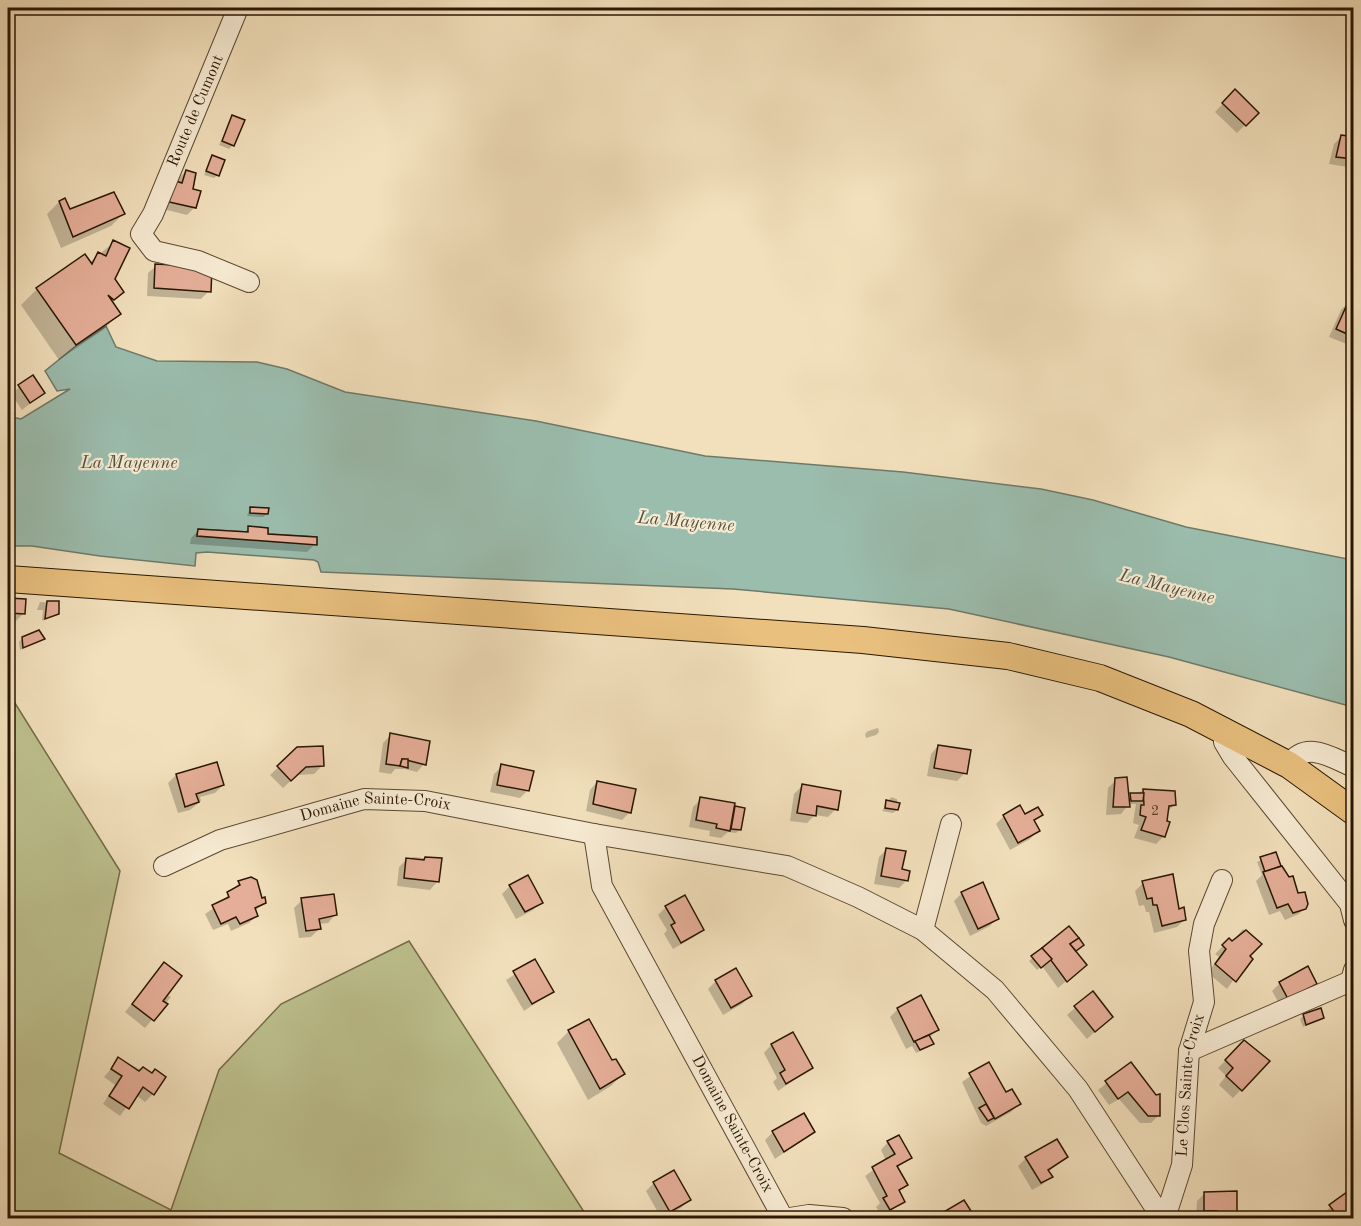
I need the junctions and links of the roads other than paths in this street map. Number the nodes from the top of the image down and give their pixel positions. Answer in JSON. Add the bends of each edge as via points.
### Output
{"nodes":[{"id":1,"x":238,"y":8,"type":"edge"},
{"id":2,"x":249,"y":282,"type":"dead end"},
{"id":3,"x":8,"y":579,"type":"edge"},
{"id":4,"x":1223,"y":728,"type":"junction"},
{"id":5,"x":1289,"y":765,"type":"junction"},
{"id":6,"x":1353,"y":767,"type":"edge"},
{"id":7,"x":1353,"y":812,"type":"edge"},
{"id":8,"x":951,"y":824,"type":"dead end"},
{"id":9,"x":594,"y":834,"type":"junction"},
{"id":10,"x":164,"y":866,"type":"dead end"},
{"id":11,"x":1222,"y":880,"type":"dead end"},
{"id":12,"x":1353,"y":920,"type":"edge"},
{"id":13,"x":923,"y":930,"type":"junction"},
{"id":14,"x":1353,"y":970,"type":"edge"},
{"id":15,"x":1189,"y":1051,"type":"junction"},
{"id":16,"x":783,"y":1218,"type":"edge"},
{"id":17,"x":790,"y":1218,"type":"edge"},
{"id":18,"x":843,"y":1218,"type":"edge"},
{"id":19,"x":1164,"y":1218,"type":"edge"}],
"edges":[{"from":1,"to":2,"type":"street","name":"Route de Cumont","via":[[153,214],[141,234],[154,251],[198,261]]},
{"from":3,"to":4,"type":"main road","via":[[962,650],[1008,656],[1100,678]]},
{"from":4,"to":5,"type":"main road"},
{"from":4,"to":12,"type":"street","via":[[1224,742],[1233,757],[1350,904]]},
{"from":5,"to":6,"type":"street","via":[[1300,752],[1309,750]]},
{"from":5,"to":7,"type":"main road"},
{"from":8,"to":13,"type":"street"},
{"from":9,"to":10,"type":"street","name":"Domaine Sainte-Croix","via":[[425,801],[364,799],[220,840]]},
{"from":9,"to":13,"type":"street","name":"Domaine Sainte-Croix","via":[[787,866]]},
{"from":9,"to":16,"type":"street","name":"Domaine Sainte-Croix","via":[[602,886]]},
{"from":11,"to":15,"type":"street","name":"Le Clos Sainte-Croix","via":[[1204,924],[1199,951],[1203,1002]]},
{"from":13,"to":19,"type":"street","name":"Domaine Sainte-Croix","via":[[995,990],[1078,1089]]},
{"from":14,"to":15,"type":"street","via":[[1351,981]]},
{"from":15,"to":19,"type":"street","name":"Le Clos Sainte-Croix","via":[[1182,1165]]},
{"from":17,"to":18,"type":"street"}]}
